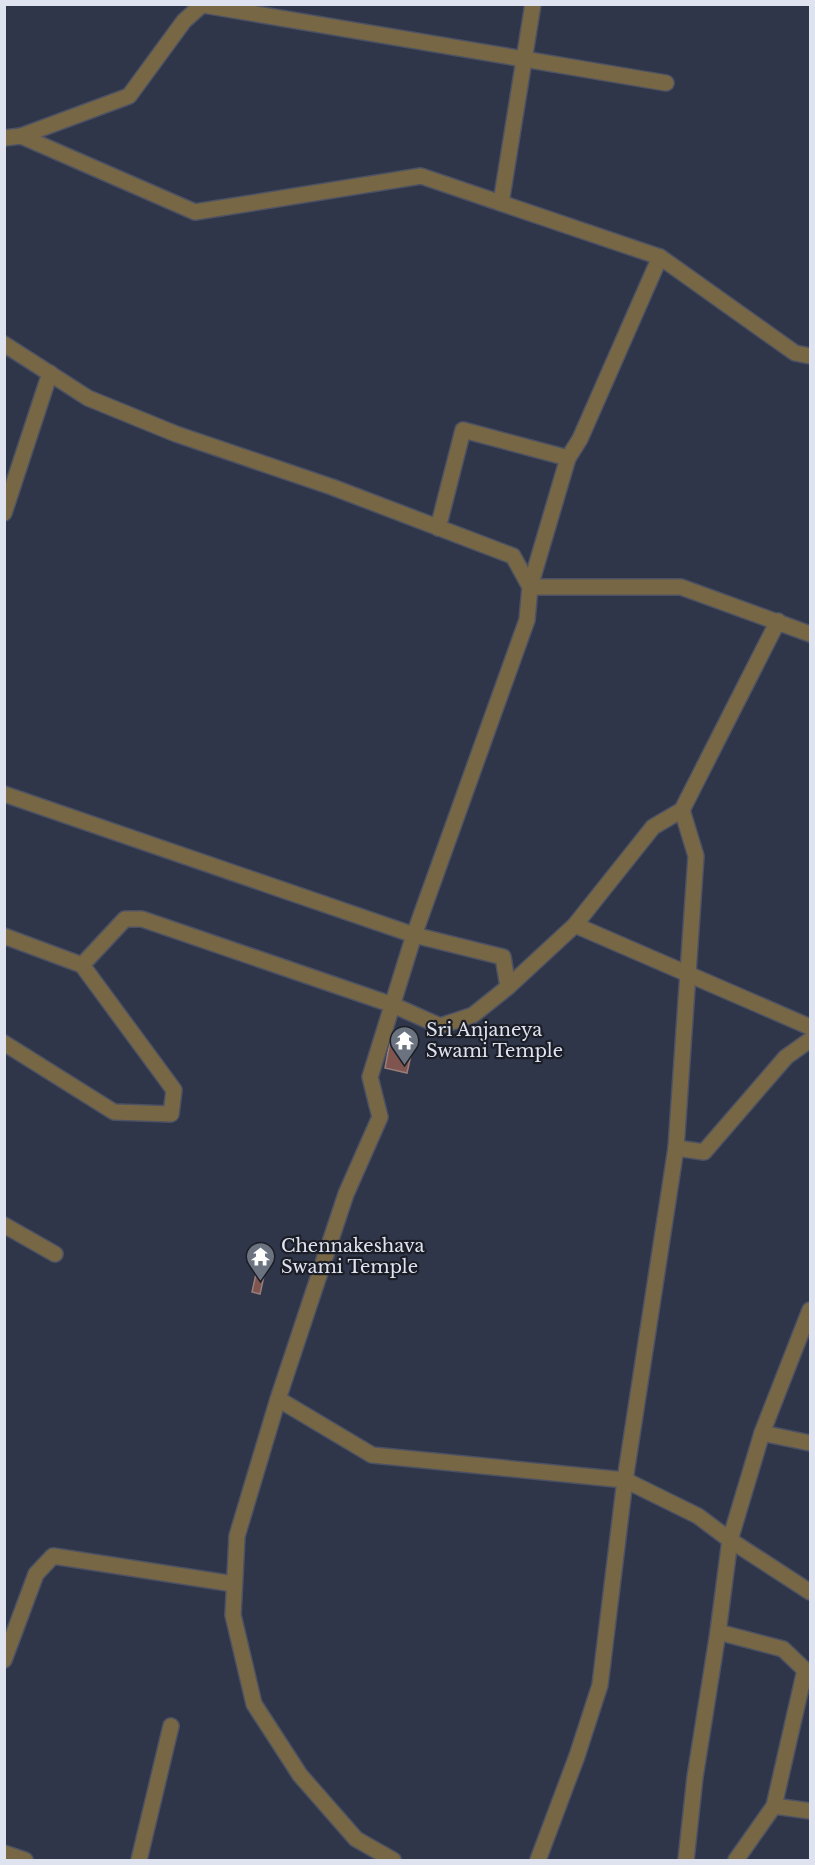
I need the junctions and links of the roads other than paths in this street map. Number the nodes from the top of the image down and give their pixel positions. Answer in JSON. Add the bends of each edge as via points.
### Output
{"nodes":[{"id":1,"x":533,"y":4,"type":"edge"},
{"id":2,"x":203,"y":5,"type":"edge"},
{"id":3,"x":524,"y":58,"type":"junction"},
{"id":4,"x":666,"y":83,"type":"dead end"},
{"id":5,"x":21,"y":136,"type":"junction"},
{"id":6,"x":4,"y":138,"type":"edge"},
{"id":7,"x":501,"y":203,"type":"junction"},
{"id":8,"x":660,"y":257,"type":"junction"},
{"id":9,"x":4,"y":344,"type":"edge"},
{"id":10,"x":810,"y":356,"type":"edge"},
{"id":11,"x":50,"y":373,"type":"junction"},
{"id":12,"x":568,"y":458,"type":"junction"},
{"id":13,"x":4,"y":513,"type":"edge"},
{"id":14,"x":438,"y":528,"type":"junction"},
{"id":15,"x":530,"y":587,"type":"junction"},
{"id":16,"x":778,"y":621,"type":"junction"},
{"id":17,"x":810,"y":634,"type":"edge"},
{"id":18,"x":4,"y":794,"type":"edge"},
{"id":19,"x":682,"y":810,"type":"junction"},
{"id":20,"x":575,"y":925,"type":"junction"},
{"id":21,"x":414,"y":935,"type":"junction"},
{"id":22,"x":4,"y":936,"type":"edge"},
{"id":23,"x":82,"y":965,"type":"junction"},
{"id":24,"x":687,"y":974,"type":"junction"},
{"id":25,"x":508,"y":987,"type":"junction"},
{"id":26,"x":393,"y":1005,"type":"junction"},
{"id":27,"x":810,"y":1027,"type":"edge"},
{"id":28,"x":810,"y":1040,"type":"edge"},
{"id":29,"x":4,"y":1043,"type":"edge"},
{"id":30,"x":676,"y":1148,"type":"junction"},
{"id":31,"x":4,"y":1225,"type":"edge"},
{"id":32,"x":55,"y":1254,"type":"dead end"},
{"id":33,"x":810,"y":1310,"type":"edge"},
{"id":34,"x":278,"y":1399,"type":"junction"},
{"id":35,"x":762,"y":1433,"type":"junction"},
{"id":36,"x":810,"y":1443,"type":"edge"},
{"id":37,"x":625,"y":1480,"type":"junction"},
{"id":38,"x":730,"y":1540,"type":"junction"},
{"id":39,"x":234,"y":1584,"type":"junction"},
{"id":40,"x":810,"y":1592,"type":"edge"},
{"id":41,"x":718,"y":1632,"type":"junction"},
{"id":42,"x":4,"y":1660,"type":"edge"},
{"id":43,"x":171,"y":1726,"type":"dead end"},
{"id":44,"x":774,"y":1806,"type":"junction"},
{"id":45,"x":810,"y":1811,"type":"edge"},
{"id":46,"x":4,"y":1853,"type":"edge"},
{"id":47,"x":25,"y":1860,"type":"edge"},
{"id":48,"x":139,"y":1860,"type":"edge"},
{"id":49,"x":393,"y":1860,"type":"edge"},
{"id":50,"x":538,"y":1860,"type":"edge"},
{"id":51,"x":686,"y":1860,"type":"edge"},
{"id":52,"x":736,"y":1860,"type":"edge"}],
"edges":[{"from":1,"to":3,"type":"street"},
{"from":2,"to":3,"type":"street"},
{"from":2,"to":5,"type":"street","via":[[184,21],[129,96]]},
{"from":3,"to":4,"type":"street"},
{"from":3,"to":7,"type":"street"},
{"from":5,"to":6,"type":"street"},
{"from":5,"to":7,"type":"street","via":[[195,212],[421,176]]},
{"from":7,"to":8,"type":"street"},
{"from":8,"to":10,"type":"street","via":[[795,353]]},
{"from":8,"to":12,"type":"street","via":[[580,439]]},
{"from":9,"to":11,"type":"street"},
{"from":11,"to":13,"type":"street"},
{"from":11,"to":14,"type":"street","via":[[88,399]]},
{"from":12,"to":14,"type":"street","via":[[463,430]]},
{"from":12,"to":15,"type":"street"},
{"from":14,"to":15,"type":"street","via":[[513,556]]},
{"from":15,"to":16,"type":"street","via":[[681,587]]},
{"from":15,"to":21,"type":"street","via":[[527,620]]},
{"from":16,"to":17,"type":"street"},
{"from":16,"to":19,"type":"street"},
{"from":18,"to":21,"type":"street"},
{"from":19,"to":20,"type":"street","via":[[653,827]]},
{"from":19,"to":24,"type":"street","via":[[696,856]]},
{"from":20,"to":24,"type":"street"},
{"from":20,"to":25,"type":"street"},
{"from":21,"to":25,"type":"street","via":[[503,957]]},
{"from":21,"to":26,"type":"street"},
{"from":22,"to":23,"type":"street"},
{"from":23,"to":26,"type":"street","via":[[125,919],[142,919]]},
{"from":23,"to":29,"type":"street","via":[[174,1090],[171,1113],[114,1112]]},
{"from":24,"to":27,"type":"street"},
{"from":24,"to":30,"type":"street"},
{"from":25,"to":26,"type":"street","via":[[472,1015],[440,1026]]},
{"from":26,"to":34,"type":"street","via":[[370,1077],[380,1117],[346,1194]]},
{"from":28,"to":30,"type":"street","via":[[786,1057],[704,1152]]},
{"from":30,"to":37,"type":"street"},
{"from":31,"to":32,"type":"street"},
{"from":33,"to":35,"type":"street"},
{"from":34,"to":37,"type":"street","via":[[372,1455]]},
{"from":34,"to":39,"type":"street","via":[[237,1536]]},
{"from":35,"to":36,"type":"street"},
{"from":35,"to":38,"type":"street"},
{"from":37,"to":38,"type":"street","via":[[698,1516]]},
{"from":37,"to":50,"type":"street","via":[[600,1685]]},
{"from":38,"to":40,"type":"street"},
{"from":38,"to":41,"type":"street"},
{"from":39,"to":42,"type":"street","via":[[53,1556],[36,1574]]},
{"from":39,"to":49,"type":"street","via":[[233,1615],[254,1704],[300,1775],[356,1839]]},
{"from":41,"to":44,"type":"street","via":[[783,1649],[805,1670]]},
{"from":41,"to":51,"type":"street"},
{"from":43,"to":48,"type":"street"},
{"from":44,"to":45,"type":"street"},
{"from":44,"to":52,"type":"street"},
{"from":46,"to":47,"type":"street"}]}
